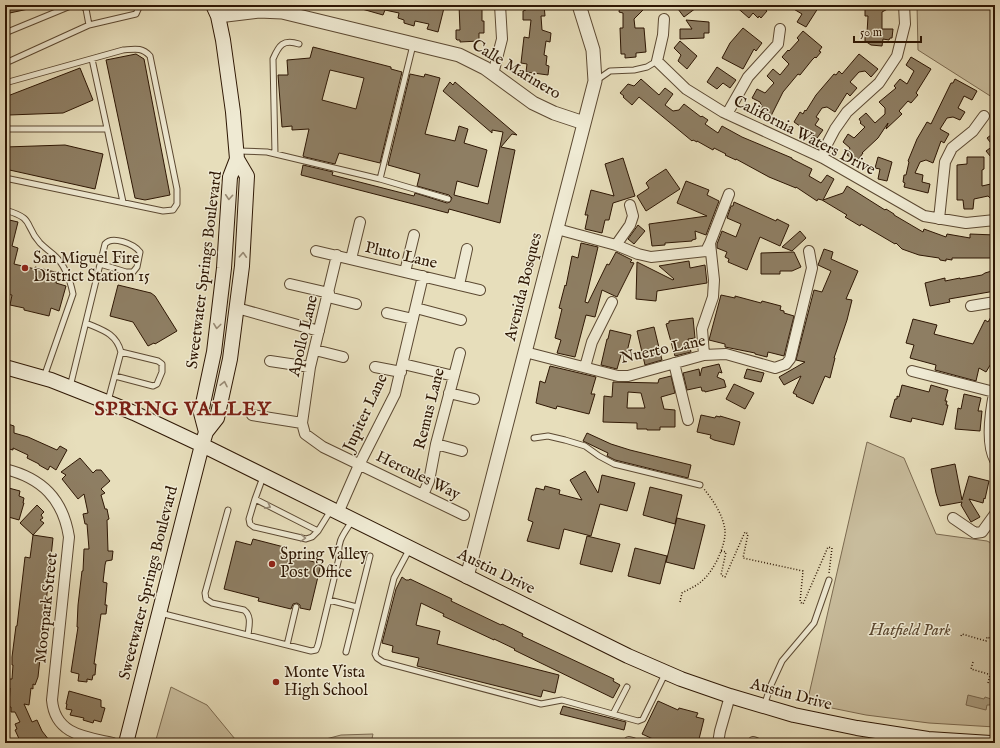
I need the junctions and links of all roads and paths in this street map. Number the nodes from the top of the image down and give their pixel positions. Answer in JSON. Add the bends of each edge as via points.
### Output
{"nodes":[{"id":1,"x":140,"y":5,"type":"edge"},
{"id":2,"x":500,"y":5,"type":"edge"},
{"id":3,"x":579,"y":5,"type":"edge"},
{"id":4,"x":904,"y":5,"type":"edge"},
{"id":5,"x":217,"y":9,"type":"edge"},
{"id":6,"x":664,"y":19,"type":"dead end"},
{"id":7,"x":89,"y":25,"type":"junction"},
{"id":8,"x":780,"y":29,"type":"dead end"},
{"id":9,"x":5,"y":33,"type":"edge"},
{"id":10,"x":299,"y":44,"type":"dead end"},
{"id":11,"x":413,"y":44,"type":"junction"},
{"id":12,"x":92,"y":59,"type":"junction"},
{"id":13,"x":5,"y":61,"type":"edge"},
{"id":14,"x":657,"y":61,"type":"junction"},
{"id":15,"x":493,"y":74,"type":"junction"},
{"id":16,"x":595,"y":81,"type":"junction"},
{"id":17,"x":5,"y":83,"type":"edge"},
{"id":18,"x":727,"y":114,"type":"junction"},
{"id":19,"x":984,"y":116,"type":"dead end"},
{"id":20,"x":584,"y":123,"type":"junction"},
{"id":21,"x":5,"y":129,"type":"edge"},
{"id":22,"x":107,"y":129,"type":"junction"},
{"id":23,"x":275,"y":154,"type":"junction"},
{"id":24,"x":237,"y":155,"type":"junction"},
{"id":25,"x":823,"y":158,"type":"junction"},
{"id":26,"x":5,"y":178,"type":"edge"},
{"id":27,"x":380,"y":179,"type":"junction"},
{"id":28,"x":729,"y":194,"type":"dead end"},
{"id":29,"x":448,"y":199,"type":"dead end"},
{"id":30,"x":123,"y":202,"type":"junction"},
{"id":31,"x":630,"y":205,"type":"dead end"},
{"id":32,"x":5,"y":210,"type":"edge"},
{"id":33,"x":939,"y":219,"type":"junction"},
{"id":34,"x":995,"y":220,"type":"edge"},
{"id":35,"x":360,"y":222,"type":"dead end"},
{"id":36,"x":557,"y":229,"type":"junction"},
{"id":37,"x":414,"y":235,"type":"dead end"},
{"id":38,"x":710,"y":243,"type":"junction"},
{"id":39,"x":616,"y":245,"type":"junction"},
{"id":40,"x":467,"y":249,"type":"dead end"},
{"id":41,"x":316,"y":251,"type":"dead end"},
{"id":42,"x":809,"y":251,"type":"dead end"},
{"id":43,"x":337,"y":255,"type":"junction"},
{"id":44,"x":351,"y":259,"type":"junction"},
{"id":45,"x":100,"y":264,"type":"junction"},
{"id":46,"x":224,"y":268,"type":"junction"},
{"id":47,"x":405,"y":272,"type":"junction"},
{"id":48,"x":423,"y":276,"type":"junction"},
{"id":49,"x":290,"y":284,"type":"dead end"},
{"id":50,"x":459,"y":285,"type":"junction"},
{"id":51,"x":480,"y":290,"type":"dead end"},
{"id":52,"x":328,"y":295,"type":"junction"},
{"id":53,"x":612,"y":302,"type":"dead end"},
{"id":54,"x":995,"y":302,"type":"edge"},
{"id":55,"x":356,"y":304,"type":"dead end"},
{"id":56,"x":971,"y":306,"type":"dead end"},
{"id":57,"x":236,"y":308,"type":"junction"},
{"id":58,"x":416,"y":308,"type":"junction"},
{"id":59,"x":387,"y":313,"type":"dead end"},
{"id":60,"x":414,"y":319,"type":"junction"},
{"id":61,"x":461,"y":320,"type":"dead end"},
{"id":62,"x":86,"y":323,"type":"junction"},
{"id":63,"x":319,"y":331,"type":"junction"},
{"id":64,"x":315,"y":350,"type":"junction"},
{"id":65,"x":121,"y":352,"type":"junction"},
{"id":66,"x":525,"y":352,"type":"junction"},
{"id":67,"x":460,"y":353,"type":"dead end"},
{"id":68,"x":704,"y":355,"type":"junction"},
{"id":69,"x":343,"y":357,"type":"dead end"},
{"id":70,"x":270,"y":361,"type":"dead end"},
{"id":71,"x":674,"y":363,"type":"junction"},
{"id":72,"x":5,"y":367,"type":"edge"},
{"id":73,"x":310,"y":367,"type":"junction"},
{"id":74,"x":375,"y":367,"type":"dead end"},
{"id":75,"x":585,"y":367,"type":"junction"},
{"id":76,"x":402,"y":368,"type":"junction"},
{"id":77,"x":912,"y":371,"type":"dead end"},
{"id":78,"x":115,"y":376,"type":"junction"},
{"id":79,"x":454,"y":376,"type":"junction"},
{"id":80,"x":43,"y":378,"type":"junction"},
{"id":81,"x":70,"y":388,"type":"junction"},
{"id":82,"x":995,"y":390,"type":"edge"},
{"id":83,"x":449,"y":393,"type":"junction"},
{"id":84,"x":474,"y":399,"type":"dead end"},
{"id":85,"x":108,"y":402,"type":"junction"},
{"id":86,"x":252,"y":415,"type":"dead end"},
{"id":87,"x":688,"y":420,"type":"dead end"},
{"id":88,"x":302,"y":423,"type":"junction"},
{"id":89,"x":534,"y":438,"type":"dead end"},
{"id":90,"x":204,"y":439,"type":"junction"},
{"id":91,"x":436,"y":444,"type":"junction"},
{"id":92,"x":462,"y":451,"type":"dead end"},
{"id":93,"x":995,"y":460,"type":"edge"},
{"id":94,"x":359,"y":465,"type":"junction"},
{"id":95,"x":5,"y":469,"type":"edge"},
{"id":96,"x":263,"y":476,"type":"junction"},
{"id":97,"x":700,"y":485,"type":"joint"},
{"id":98,"x":423,"y":495,"type":"junction"},
{"id":99,"x":255,"y":499,"type":"junction"},
{"id":100,"x":228,"y":510,"type":"dead end"},
{"id":101,"x":334,"y":511,"type":"junction"},
{"id":102,"x":995,"y":514,"type":"edge"},
{"id":103,"x":464,"y":515,"type":"dead end"},
{"id":104,"x":953,"y":518,"type":"dead end"},
{"id":105,"x":353,"y":520,"type":"junction"},
{"id":106,"x":318,"y":531,"type":"junction"},
{"id":107,"x":410,"y":549,"type":"junction"},
{"id":108,"x":721,"y":551,"type":"junction"},
{"id":109,"x":370,"y":556,"type":"dead end"},
{"id":110,"x":467,"y":577,"type":"junction"},
{"id":111,"x":829,"y":580,"type":"joint"},
{"id":112,"x":329,"y":600,"type":"junction"},
{"id":113,"x":680,"y":602,"type":"dead end"},
{"id":114,"x":296,"y":607,"type":"dead end"},
{"id":115,"x":357,"y":607,"type":"junction"},
{"id":116,"x":159,"y":613,"type":"junction"},
{"id":117,"x":248,"y":635,"type":"junction"},
{"id":118,"x":961,"y":636,"type":"dead end"},
{"id":119,"x":995,"y":640,"type":"edge"},
{"id":120,"x":287,"y":645,"type":"junction"},
{"id":121,"x":346,"y":652,"type":"dead end"},
{"id":122,"x":995,"y":657,"type":"edge"},
{"id":123,"x":973,"y":662,"type":"dead end"},
{"id":124,"x":666,"y":672,"type":"junction"},
{"id":125,"x":991,"y":674,"type":"junction"},
{"id":126,"x":995,"y":676,"type":"edge"},
{"id":127,"x":988,"y":683,"type":"dead end"},
{"id":128,"x":627,"y":686,"type":"dead end"},
{"id":129,"x":730,"y":696,"type":"junction"},
{"id":130,"x":764,"y":706,"type":"junction"},
{"id":131,"x":613,"y":714,"type":"junction"},
{"id":132,"x":113,"y":743,"type":"edge"},
{"id":133,"x":126,"y":743,"type":"edge"},
{"id":134,"x":718,"y":743,"type":"edge"},
{"id":135,"x":992,"y":743,"type":"edge"}],
"edges":[{"from":1,"to":7,"type":"lane","via":[[136,14]]},
{"from":2,"to":15,"type":"street","via":[[502,39]]},
{"from":3,"to":16,"type":"street","name":"Avenida Bosques","via":[[593,50]]},
{"from":4,"to":25,"type":"street","via":[[905,24],[897,56],[879,83],[847,112],[825,148]]},
{"from":5,"to":11,"type":"street","name":"Calle Marinero","via":[[282,12]]},
{"from":5,"to":24,"type":"main road","name":"Sweetwater Springs Boulevard"},
{"from":6,"to":14,"type":"street"},
{"from":7,"to":9,"type":"lane","via":[[86,8],[73,5]]},
{"from":7,"to":13,"type":"lane"},
{"from":8,"to":18,"type":"street","via":[[778,44],[748,77]]},
{"from":10,"to":23,"type":"lane","via":[[291,41],[282,44],[273,59]]},
{"from":11,"to":15,"type":"street","name":"Calle Marinero","via":[[459,55]]},
{"from":11,"to":27,"type":"lane"},
{"from":12,"to":17,"type":"lane"},
{"from":12,"to":22,"type":"lane"},
{"from":12,"to":30,"type":"lane","via":[[123,50],[138,49],[150,56],[177,189],[177,204],[173,210],[163,211]]},
{"from":14,"to":16,"type":"lane","via":[[648,67],[634,70],[610,71]]},
{"from":14,"to":18,"type":"street","name":"California Waters Drive","via":[[686,89]]},
{"from":15,"to":20,"type":"street","name":"Calle Marinero","via":[[533,103]]},
{"from":16,"to":20,"type":"street","name":"Avenida Bosques"},
{"from":18,"to":25,"type":"street","name":"California Waters Drive"},
{"from":19,"to":33,"type":"street","via":[[973,131],[952,148],[945,162]]},
{"from":20,"to":36,"type":"street","name":"Avenida Bosques"},
{"from":21,"to":22,"type":"lane"},
{"from":22,"to":30,"type":"lane"},
{"from":23,"to":24,"type":"lane","via":[[267,152]]},
{"from":23,"to":27,"type":"lane"},
{"from":24,"to":46,"type":"main road","name":"Sweetwater Springs Boulevard","one_way":true,"via":[[230,177]]},
{"from":57,"to":24,"type":"main road","name":"Sweetwater Springs Boulevard","one_way":true,"via":[[242,266],[247,176]]},
{"from":25,"to":33,"type":"street","name":"California Waters Drive","via":[[924,216]]},
{"from":26,"to":30,"type":"lane"},
{"from":27,"to":29,"type":"lane"},
{"from":28,"to":38,"type":"street"},
{"from":31,"to":39,"type":"street","via":[[633,216],[630,225]]},
{"from":32,"to":80,"type":"lane","via":[[25,218],[36,238],[63,266],[73,294]]},
{"from":33,"to":34,"type":"street","name":"California Waters Drive","via":[[966,223]]},
{"from":35,"to":44,"type":"street"},
{"from":36,"to":39,"type":"street"},
{"from":36,"to":66,"type":"street","name":"Avenida Bosques"},
{"from":37,"to":47,"type":"street"},
{"from":38,"to":39,"type":"street","via":[[706,250],[651,257]]},
{"from":38,"to":68,"type":"street","via":[[714,280],[713,297],[702,329]]},
{"from":40,"to":50,"type":"street"},
{"from":41,"to":43,"type":"street","name":"Pluto Lane"},
{"from":42,"to":68,"type":"street","name":"Nuerto Lane","via":[[812,268],[790,359],[786,364],[776,368],[726,354]]},
{"from":43,"to":44,"type":"street","name":"Pluto Lane"},
{"from":43,"to":52,"type":"street","name":"Apollo Lane"},
{"from":44,"to":47,"type":"street","name":"Pluto Lane"},
{"from":45,"to":45,"type":"lane","via":[[133,272],[137,267],[140,252],[128,244],[107,241]]},
{"from":45,"to":62,"type":"lane"},
{"from":46,"to":57,"type":"main road","via":[[230,283],[228,300],[230,306]]},
{"from":46,"to":90,"type":"main road","name":"Sweetwater Springs Boulevard","one_way":true,"via":[[214,352],[201,414]]},
{"from":47,"to":48,"type":"street","name":"Pluto Lane"},
{"from":48,"to":50,"type":"street","name":"Pluto Lane"},
{"from":48,"to":58,"type":"street","name":"Jupiter Lane"},
{"from":49,"to":52,"type":"street"},
{"from":50,"to":51,"type":"street","name":"Pluto Lane"},
{"from":52,"to":55,"type":"street"},
{"from":52,"to":63,"type":"street","name":"Apollo Lane"},
{"from":53,"to":75,"type":"street","via":[[592,342]]},
{"from":54,"to":56,"type":"street"},
{"from":57,"to":63,"type":"street"},
{"from":90,"to":57,"type":"main road","name":"Sweetwater Springs Boulevard","one_way":true,"via":[[217,418],[230,359]]},
{"from":58,"to":60,"type":"street","name":"Jupiter Lane"},
{"from":58,"to":61,"type":"street"},
{"from":59,"to":60,"type":"street"},
{"from":60,"to":76,"type":"street","name":"Jupiter Lane"},
{"from":62,"to":65,"type":"lane","via":[[108,332],[119,345]]},
{"from":62,"to":81,"type":"lane"},
{"from":63,"to":64,"type":"street","name":"Apollo Lane"},
{"from":64,"to":69,"type":"street"},
{"from":64,"to":73,"type":"street","name":"Apollo Lane"},
{"from":65,"to":78,"type":"lane"},
{"from":65,"to":78,"type":"lane","via":[[158,361],[162,364],[162,372],[157,384],[153,386]]},
{"from":66,"to":75,"type":"street","name":"Nuerto Lane"},
{"from":66,"to":110,"type":"street","name":"Avenida Bosques"},
{"from":67,"to":79,"type":"street","name":"Remus Lane"},
{"from":68,"to":71,"type":"street","name":"Nuerto Lane"},
{"from":70,"to":73,"type":"street"},
{"from":71,"to":75,"type":"street","name":"Nuerto Lane","via":[[628,376],[618,376]]},
{"from":71,"to":87,"type":"street"},
{"from":72,"to":80,"type":"main road","name":"Austin Drive"},
{"from":73,"to":88,"type":"street","name":"Apollo Lane"},
{"from":74,"to":76,"type":"street"},
{"from":76,"to":79,"type":"street"},
{"from":76,"to":94,"type":"street","name":"Jupiter Lane","via":[[395,394]]},
{"from":77,"to":82,"type":"street"},
{"from":78,"to":85,"type":"lane"},
{"from":79,"to":83,"type":"street","name":"Remus Lane"},
{"from":80,"to":81,"type":"main road","name":"Austin Drive"},
{"from":81,"to":85,"type":"main road","name":"Austin Drive"},
{"from":82,"to":93,"type":"street","via":[[990,447]]},
{"from":83,"to":84,"type":"street"},
{"from":83,"to":91,"type":"street","name":"Remus Lane"},
{"from":85,"to":90,"type":"main road","name":"Austin Drive"},
{"from":86,"to":88,"type":"street"},
{"from":88,"to":94,"type":"street","name":"Hercules Way","via":[[305,434],[323,447]]},
{"from":89,"to":97,"type":"lane","via":[[548,436],[565,440],[585,446],[614,464]]},
{"from":90,"to":96,"type":"main road","name":"Austin Drive"},
{"from":90,"to":116,"type":"main road","name":"Sweetwater Springs Boulevard"},
{"from":91,"to":92,"type":"street"},
{"from":91,"to":98,"type":"street","name":"Remus Lane","via":[[429,481]]},
{"from":94,"to":98,"type":"street","name":"Hercules Way"},
{"from":94,"to":101,"type":"street","name":"Jupiter Lane"},
{"from":95,"to":132,"type":"street","name":"Moorpark Street","via":[[25,475],[48,491],[63,512],[68,529],[52,700],[54,712],[60,723],[71,732]]},
{"from":96,"to":99,"type":"lane"},
{"from":96,"to":101,"type":"main road","name":"Austin Drive"},
{"from":97,"to":108,"type":"path","via":[[712,499],[725,531]]},
{"from":98,"to":103,"type":"street","name":"Hercules Way"},
{"from":99,"to":106,"type":"lane","one_way":true},
{"from":99,"to":106,"type":"lane","one_way":true,"via":[[249,519],[254,527],[306,539]]},
{"from":100,"to":117,"type":"lane","via":[[205,593],[206,599],[212,602],[244,610],[249,620]]},
{"from":101,"to":105,"type":"main road","name":"Austin Drive"},
{"from":101,"to":106,"type":"lane"},
{"from":102,"to":104,"type":"street","via":[[982,532],[975,533]]},
{"from":105,"to":107,"type":"main road","name":"Austin Drive"},
{"from":105,"to":112,"type":"lane","via":[[339,544],[339,558]]},
{"from":107,"to":110,"type":"main road","name":"Austin Drive"},
{"from":107,"to":131,"type":"lane","via":[[394,578],[376,658],[541,704],[562,700]]},
{"from":108,"to":111,"type":"path","via":[[726,552],[721,575],[725,577],[745,532],[748,534],[743,558],[803,571],[800,602],[803,604],[828,546],[832,548]]},
{"from":108,"to":113,"type":"path","via":[[704,580],[682,593]]},
{"from":109,"to":115,"type":"lane"},
{"from":110,"to":124,"type":"main road","name":"Austin Drive"},
{"from":111,"to":130,"type":"lane","via":[[814,622],[782,661]]},
{"from":112,"to":115,"type":"lane"},
{"from":112,"to":120,"type":"lane","via":[[316,650]]},
{"from":114,"to":120,"type":"lane"},
{"from":115,"to":121,"type":"lane"},
{"from":116,"to":117,"type":"lane"},
{"from":116,"to":133,"type":"main road","name":"Sweetwater Springs Boulevard"},
{"from":117,"to":120,"type":"lane"},
{"from":118,"to":119,"type":"path","via":[[962,634],[986,641],[987,637]]},
{"from":122,"to":125,"type":"path"},
{"from":123,"to":125,"type":"path","via":[[971,669]]},
{"from":124,"to":129,"type":"main road","name":"Austin Drive"},
{"from":124,"to":131,"type":"lane","via":[[644,719],[638,721]]},
{"from":125,"to":126,"type":"path"},
{"from":125,"to":127,"type":"path"},
{"from":128,"to":131,"type":"lane"},
{"from":129,"to":130,"type":"main road","name":"Austin Drive"},
{"from":129,"to":134,"type":"street"},
{"from":130,"to":135,"type":"main road","name":"Austin Drive","via":[[857,728],[928,739]]}]}
